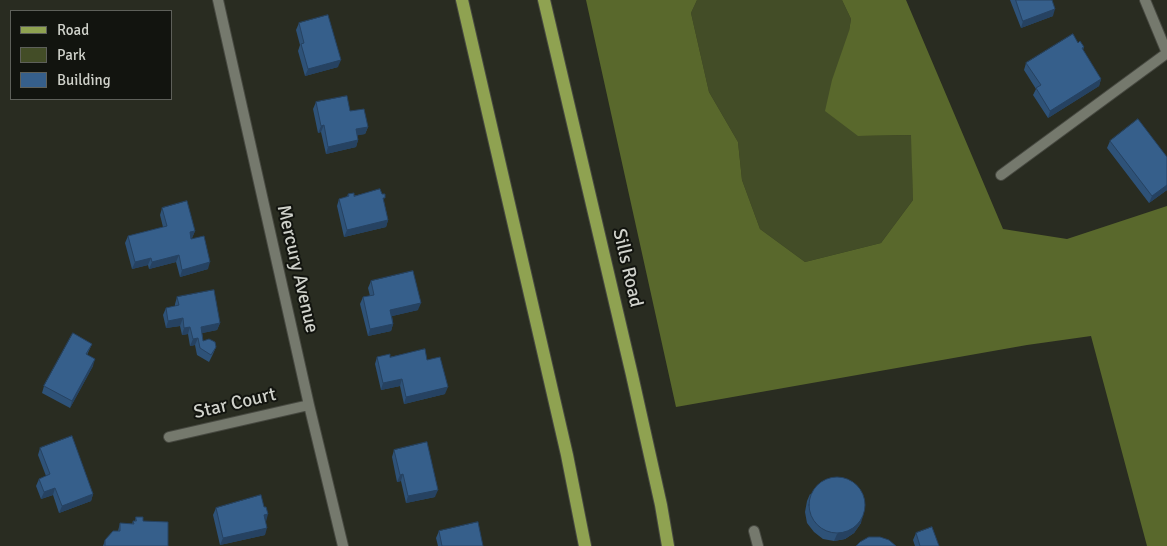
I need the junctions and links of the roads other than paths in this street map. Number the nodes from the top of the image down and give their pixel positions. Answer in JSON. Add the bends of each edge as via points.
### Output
{"nodes":[{"id":1,"x":218,"y":0,"type":"edge"},
{"id":2,"x":462,"y":0,"type":"edge"},
{"id":3,"x":544,"y":0,"type":"edge"},
{"id":4,"x":1144,"y":0,"type":"edge"},
{"id":5,"x":1167,"y":53,"type":"edge"},
{"id":6,"x":1001,"y":175,"type":"dead end"},
{"id":7,"x":309,"y":405,"type":"junction"},
{"id":8,"x":169,"y":437,"type":"dead end"},
{"id":9,"x":754,"y":531,"type":"dead end"},
{"id":10,"x":343,"y":546,"type":"edge"},
{"id":11,"x":586,"y":546,"type":"edge"},
{"id":12,"x":668,"y":546,"type":"edge"},
{"id":13,"x":758,"y":546,"type":"edge"}],
"edges":[{"from":1,"to":7,"type":"street","name":"Mercury Avenue"},
{"from":2,"to":11,"type":"main road"},
{"from":3,"to":12,"type":"main road","name":"Sills Road","via":[[632,375]]},
{"from":4,"to":5,"type":"street"},
{"from":5,"to":6,"type":"street"},
{"from":7,"to":8,"type":"street","name":"Star Court"},
{"from":7,"to":10,"type":"street","name":"Mercury Avenue"},
{"from":9,"to":13,"type":"street"}]}
